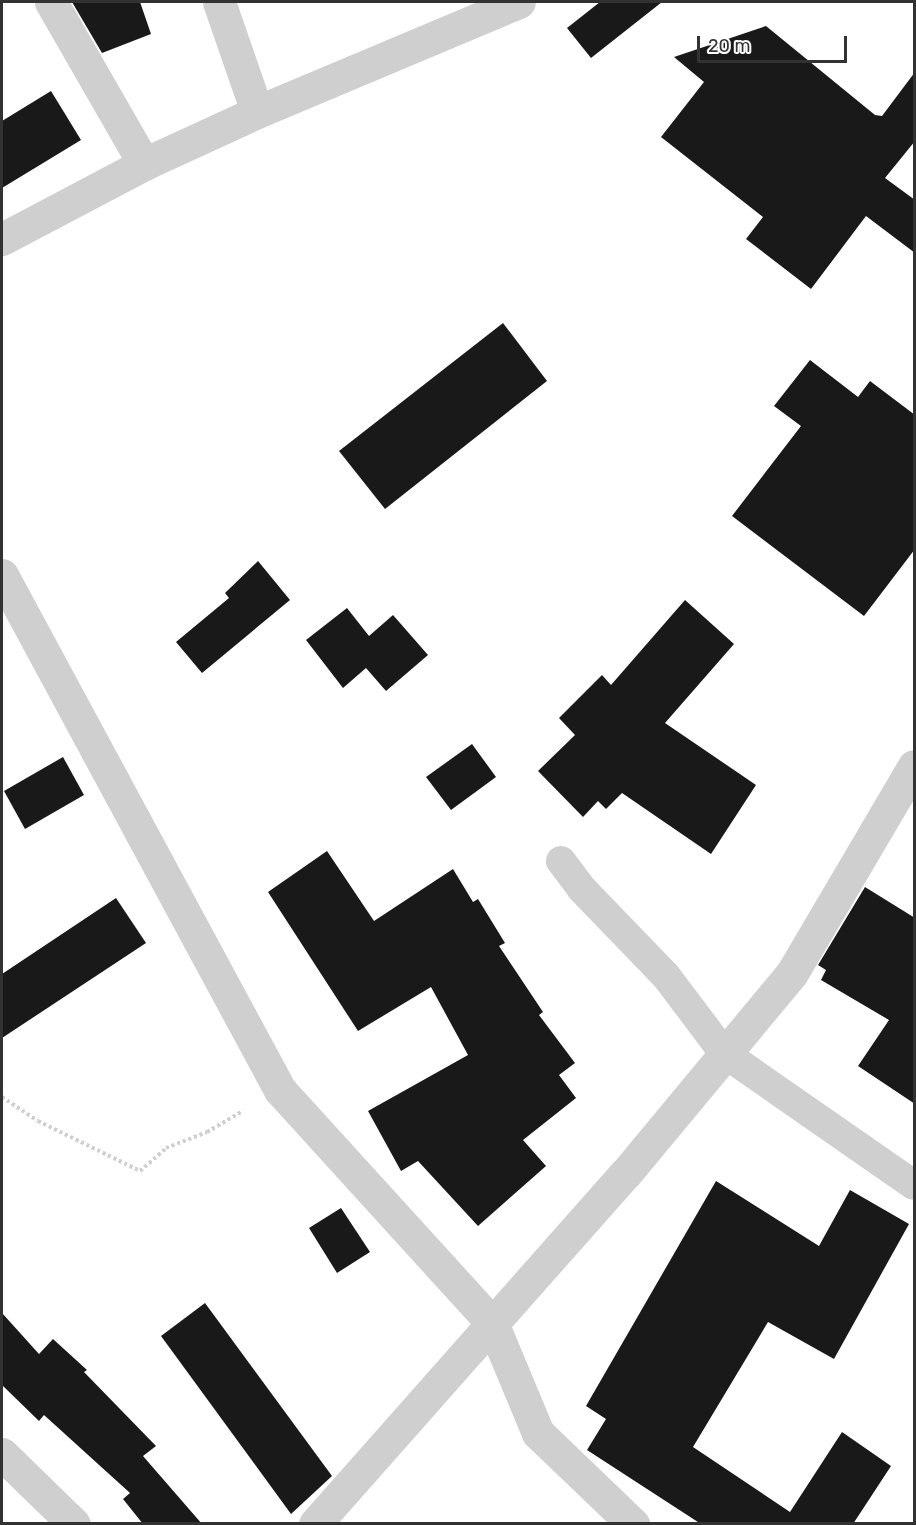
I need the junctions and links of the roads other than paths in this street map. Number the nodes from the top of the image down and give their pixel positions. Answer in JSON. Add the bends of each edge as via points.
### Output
{"nodes":[{"id":1,"x":51,"y":2,"type":"edge"},
{"id":2,"x":219,"y":2,"type":"edge"},
{"id":3,"x":519,"y":2,"type":"edge"},
{"id":4,"x":257,"y":112,"type":"junction"},
{"id":5,"x":144,"y":164,"type":"junction"},
{"id":6,"x":2,"y":239,"type":"edge"},
{"id":7,"x":2,"y":574,"type":"edge"},
{"id":8,"x":915,"y":766,"type":"edge"},
{"id":9,"x":561,"y":861,"type":"dead end"},
{"id":10,"x":724,"y":1053,"type":"junction"},
{"id":11,"x":915,"y":1185,"type":"edge"},
{"id":12,"x":492,"y":1323,"type":"junction"},
{"id":13,"x":2,"y":1454,"type":"edge"},
{"id":14,"x":74,"y":1524,"type":"edge"},
{"id":15,"x":315,"y":1524,"type":"edge"},
{"id":16,"x":633,"y":1524,"type":"edge"}],
"edges":[{"from":1,"to":5,"type":"street"},
{"from":2,"to":4,"type":"street"},
{"from":3,"to":4,"type":"street"},
{"from":4,"to":5,"type":"street"},
{"from":5,"to":6,"type":"street"},
{"from":7,"to":12,"type":"street","via":[[280,1090]]},
{"from":8,"to":10,"type":"street","via":[[792,973]]},
{"from":9,"to":10,"type":"lane","via":[[581,888],[666,976]]},
{"from":10,"to":11,"type":"lane"},
{"from":10,"to":12,"type":"street","via":[[626,1173]]},
{"from":12,"to":15,"type":"street"},
{"from":12,"to":16,"type":"street","via":[[538,1433]]},
{"from":13,"to":14,"type":"street"}]}
